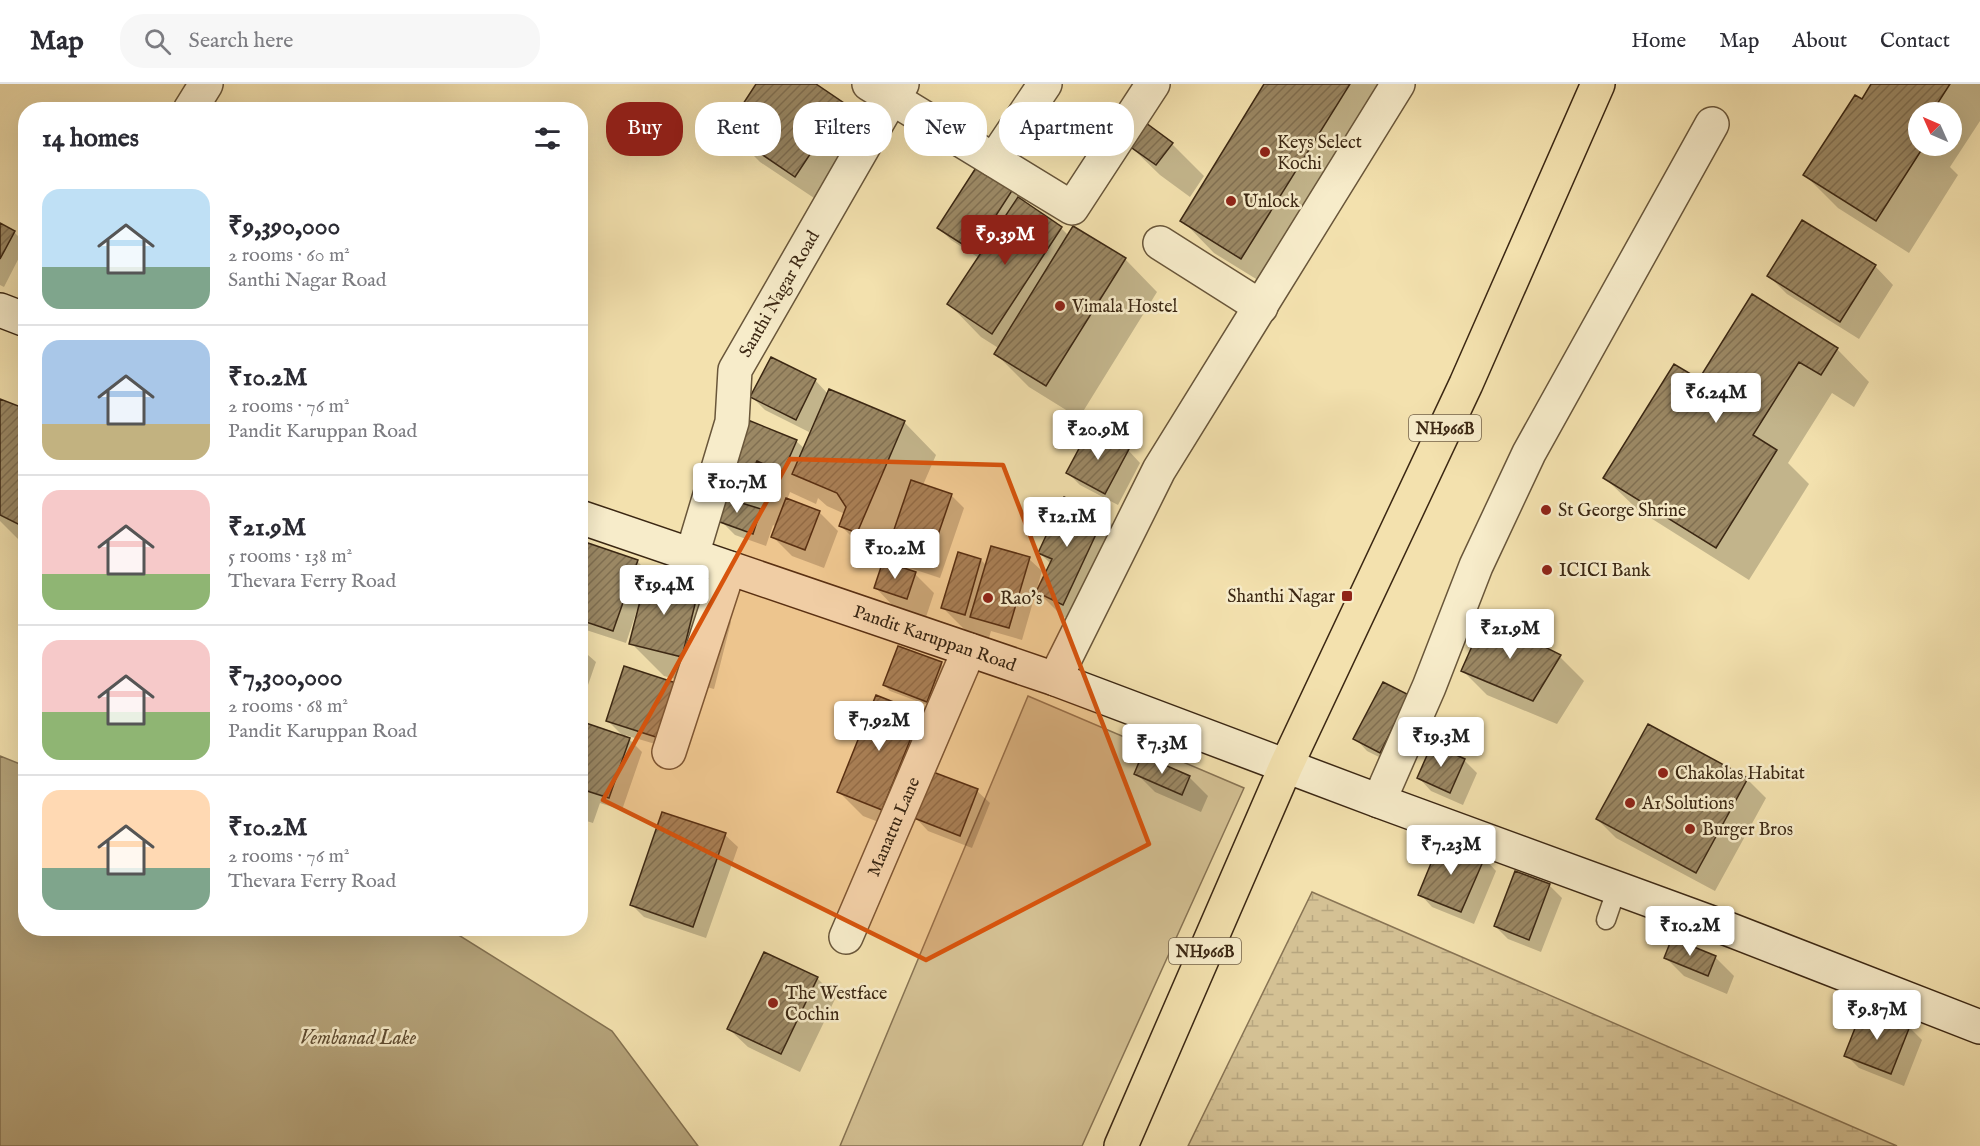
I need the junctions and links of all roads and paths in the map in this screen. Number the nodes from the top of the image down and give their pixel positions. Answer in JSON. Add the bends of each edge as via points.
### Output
{"nodes":[{"id":1,"x":206,"y":84,"type":"edge"},
{"id":2,"x":1045,"y":84,"type":"edge"},
{"id":3,"x":1153,"y":84,"type":"edge"},
{"id":4,"x":1398,"y":84,"type":"edge"},
{"id":5,"x":1598,"y":86,"type":"edge"},
{"id":6,"x":888,"y":88,"type":"edge"},
{"id":7,"x":195,"y":102,"type":"edge"},
{"id":8,"x":1712,"y":124,"type":"dead end"},
{"id":9,"x":994,"y":160,"type":"junction"},
{"id":10,"x":1160,"y":243,"type":"dead end"},
{"id":11,"x":1261,"y":307,"type":"junction"},
{"id":12,"x":588,"y":520,"type":"edge"},
{"id":13,"x":692,"y":555,"type":"junction"},
{"id":14,"x":729,"y":568,"type":"junction"},
{"id":15,"x":969,"y":650,"type":"junction"},
{"id":16,"x":1055,"y":679,"type":"junction"},
{"id":17,"x":669,"y":752,"type":"dead end"},
{"id":18,"x":1286,"y":766,"type":"junction"},
{"id":19,"x":1379,"y":801,"type":"junction"},
{"id":20,"x":1617,"y":888,"type":"junction"},
{"id":21,"x":1606,"y":920,"type":"dead end"},
{"id":22,"x":846,"y":937,"type":"dead end"},
{"id":23,"x":1980,"y":1027,"type":"edge"},
{"id":24,"x":1123,"y":1142,"type":"edge"}],
"edges":[{"from":1,"to":7,"type":"street"},
{"from":2,"to":9,"type":"street"},
{"from":3,"to":9,"type":"street","via":[[1072,208]]},
{"from":4,"to":11,"type":"street"},
{"from":5,"to":18,"type":"highway","number":"NH966B","via":[[1466,384]]},
{"from":6,"to":9,"type":"street"},
{"from":6,"to":13,"type":"street","name":"Santhi Nagar Road","via":[[735,370],[732,422]]},
{"from":8,"to":19,"type":"street","via":[[1529,453],[1476,566]]},
{"from":10,"to":11,"type":"street"},
{"from":11,"to":16,"type":"street","via":[[1159,470]]},
{"from":12,"to":13,"type":"street","name":"Pandit Karuppan Road"},
{"from":13,"to":14,"type":"street","name":"Pandit Karuppan Road"},
{"from":14,"to":15,"type":"street","name":"Pandit Karuppan Road"},
{"from":14,"to":17,"type":"street"},
{"from":15,"to":16,"type":"street","name":"Pandit Karuppan Road"},
{"from":15,"to":22,"type":"street","name":"Manattu Lane"},
{"from":16,"to":18,"type":"street","name":"Pandit Karuppan Road"},
{"from":18,"to":19,"type":"street","name":"Pandit Karuppan Road"},
{"from":18,"to":24,"type":"highway","number":"NH966B"},
{"from":19,"to":20,"type":"street","name":"Pandit Karuppan Road"},
{"from":20,"to":21,"type":"lane"},
{"from":20,"to":23,"type":"street","name":"Pandit Karuppan Road"}]}
